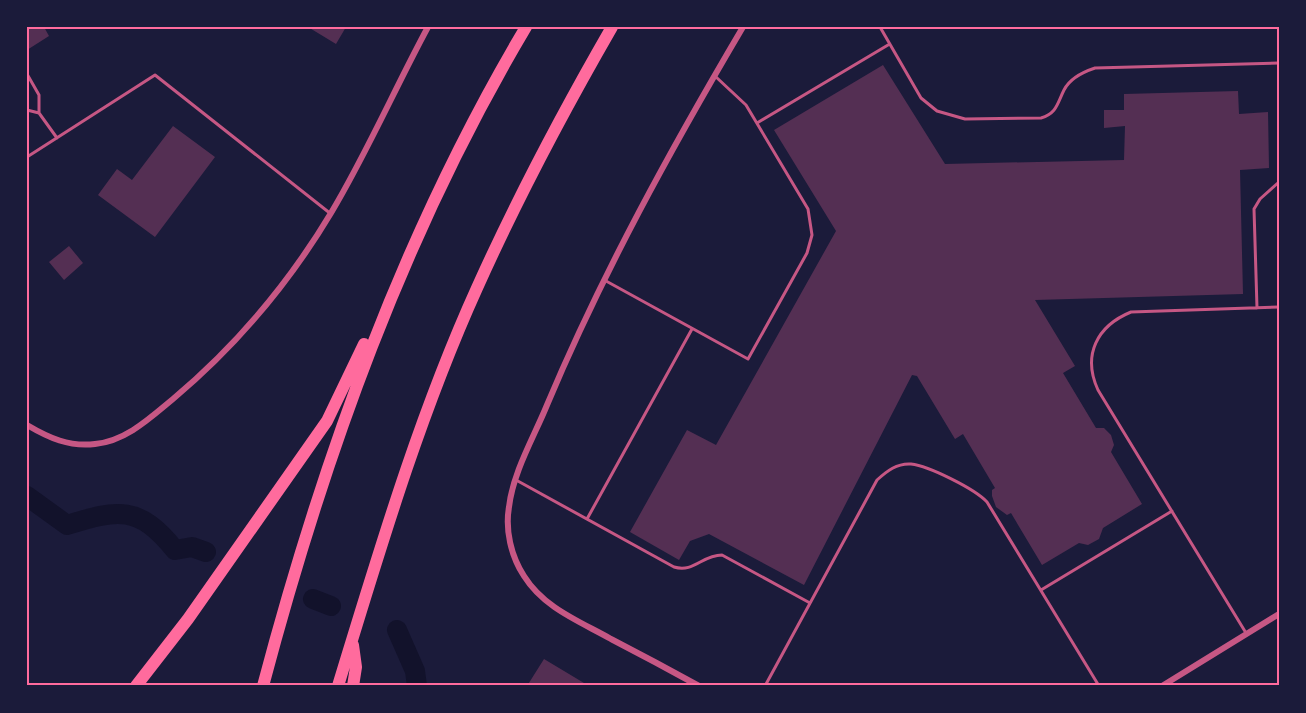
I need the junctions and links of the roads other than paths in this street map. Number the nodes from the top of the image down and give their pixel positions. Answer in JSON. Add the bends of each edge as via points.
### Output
{"nodes":[{"id":1,"x":428,"y":27,"type":"edge"},
{"id":2,"x":526,"y":27,"type":"edge"},
{"id":3,"x":612,"y":27,"type":"edge"},
{"id":4,"x":743,"y":27,"type":"edge"},
{"id":5,"x":880,"y":27,"type":"edge"},
{"id":6,"x":888,"y":45,"type":"junction"},
{"id":7,"x":1279,"y":63,"type":"edge"},
{"id":8,"x":27,"y":74,"type":"edge"},
{"id":9,"x":714,"y":75,"type":"junction"},
{"id":10,"x":27,"y":110,"type":"edge"},
{"id":11,"x":39,"y":112,"type":"junction"},
{"id":12,"x":757,"y":123,"type":"junction"},
{"id":13,"x":57,"y":139,"type":"junction"},
{"id":14,"x":27,"y":157,"type":"edge"},
{"id":15,"x":1279,"y":182,"type":"edge"},
{"id":16,"x":331,"y":214,"type":"junction"},
{"id":17,"x":400,"y":270,"type":"junction"},
{"id":18,"x":604,"y":281,"type":"junction"},
{"id":19,"x":1257,"y":308,"type":"junction"},
{"id":20,"x":1279,"y":308,"type":"edge"},
{"id":21,"x":692,"y":329,"type":"junction"},
{"id":22,"x":27,"y":425,"type":"edge"},
{"id":23,"x":516,"y":480,"type":"junction"},
{"id":24,"x":1172,"y":511,"type":"junction"},
{"id":25,"x":587,"y":519,"type":"junction"},
{"id":26,"x":1041,"y":590,"type":"junction"},
{"id":27,"x":810,"y":603,"type":"junction"},
{"id":28,"x":1279,"y":614,"type":"edge"},
{"id":29,"x":1247,"y":634,"type":"junction"},
{"id":30,"x":353,"y":639,"type":"junction"},
{"id":31,"x":138,"y":685,"type":"edge"},
{"id":32,"x":263,"y":686,"type":"edge"},
{"id":33,"x":338,"y":686,"type":"edge"},
{"id":34,"x":353,"y":686,"type":"edge"},
{"id":35,"x":699,"y":686,"type":"edge"},
{"id":36,"x":765,"y":686,"type":"edge"},
{"id":37,"x":1099,"y":686,"type":"edge"},
{"id":38,"x":1162,"y":686,"type":"edge"}],
"edges":[{"from":1,"to":16,"type":"street"},
{"from":2,"to":17,"type":"highway","via":[[488,92]]},
{"from":3,"to":30,"type":"highway","via":[[560,117],[476,289],[422,424]]},
{"from":4,"to":9,"type":"street"},
{"from":5,"to":6,"type":"lane"},
{"from":6,"to":7,"type":"lane","via":[[928,105],[945,115],[965,119],[1048,116],[1058,107],[1068,84],[1095,68]]},
{"from":6,"to":12,"type":"lane"},
{"from":8,"to":11,"type":"lane","via":[[39,95]]},
{"from":9,"to":12,"type":"lane","via":[[746,105]]},
{"from":9,"to":18,"type":"street"},
{"from":10,"to":11,"type":"lane"},
{"from":11,"to":13,"type":"lane"},
{"from":12,"to":21,"type":"lane","via":[[808,209],[810,244],[748,359]]},
{"from":13,"to":14,"type":"lane"},
{"from":13,"to":16,"type":"lane","via":[[155,75]]},
{"from":15,"to":19,"type":"lane","via":[[1254,209]]},
{"from":16,"to":22,"type":"street","via":[[253,322],[223,355],[148,420],[121,437],[76,445],[54,440]]},
{"from":17,"to":31,"type":"highway","via":[[327,421]]},
{"from":17,"to":32,"type":"highway","via":[[339,432],[290,585]]},
{"from":18,"to":21,"type":"lane"},
{"from":18,"to":23,"type":"street"},
{"from":19,"to":20,"type":"lane"},
{"from":19,"to":24,"type":"lane","via":[[1131,312],[1107,326],[1094,345],[1092,371],[1098,390]]},
{"from":21,"to":25,"type":"lane"},
{"from":23,"to":25,"type":"lane"},
{"from":23,"to":35,"type":"street","via":[[509,506],[510,543],[533,590],[556,609]]},
{"from":24,"to":26,"type":"lane"},
{"from":24,"to":29,"type":"lane"},
{"from":25,"to":27,"type":"lane","via":[[674,567],[691,569],[708,557],[722,555]]},
{"from":26,"to":27,"type":"lane","via":[[980,495],[912,464],[894,467],[877,480]]},
{"from":26,"to":37,"type":"lane"},
{"from":27,"to":36,"type":"lane"},
{"from":28,"to":29,"type":"street"},
{"from":29,"to":38,"type":"street"},
{"from":30,"to":33,"type":"highway"},
{"from":30,"to":34,"type":"highway"}]}
